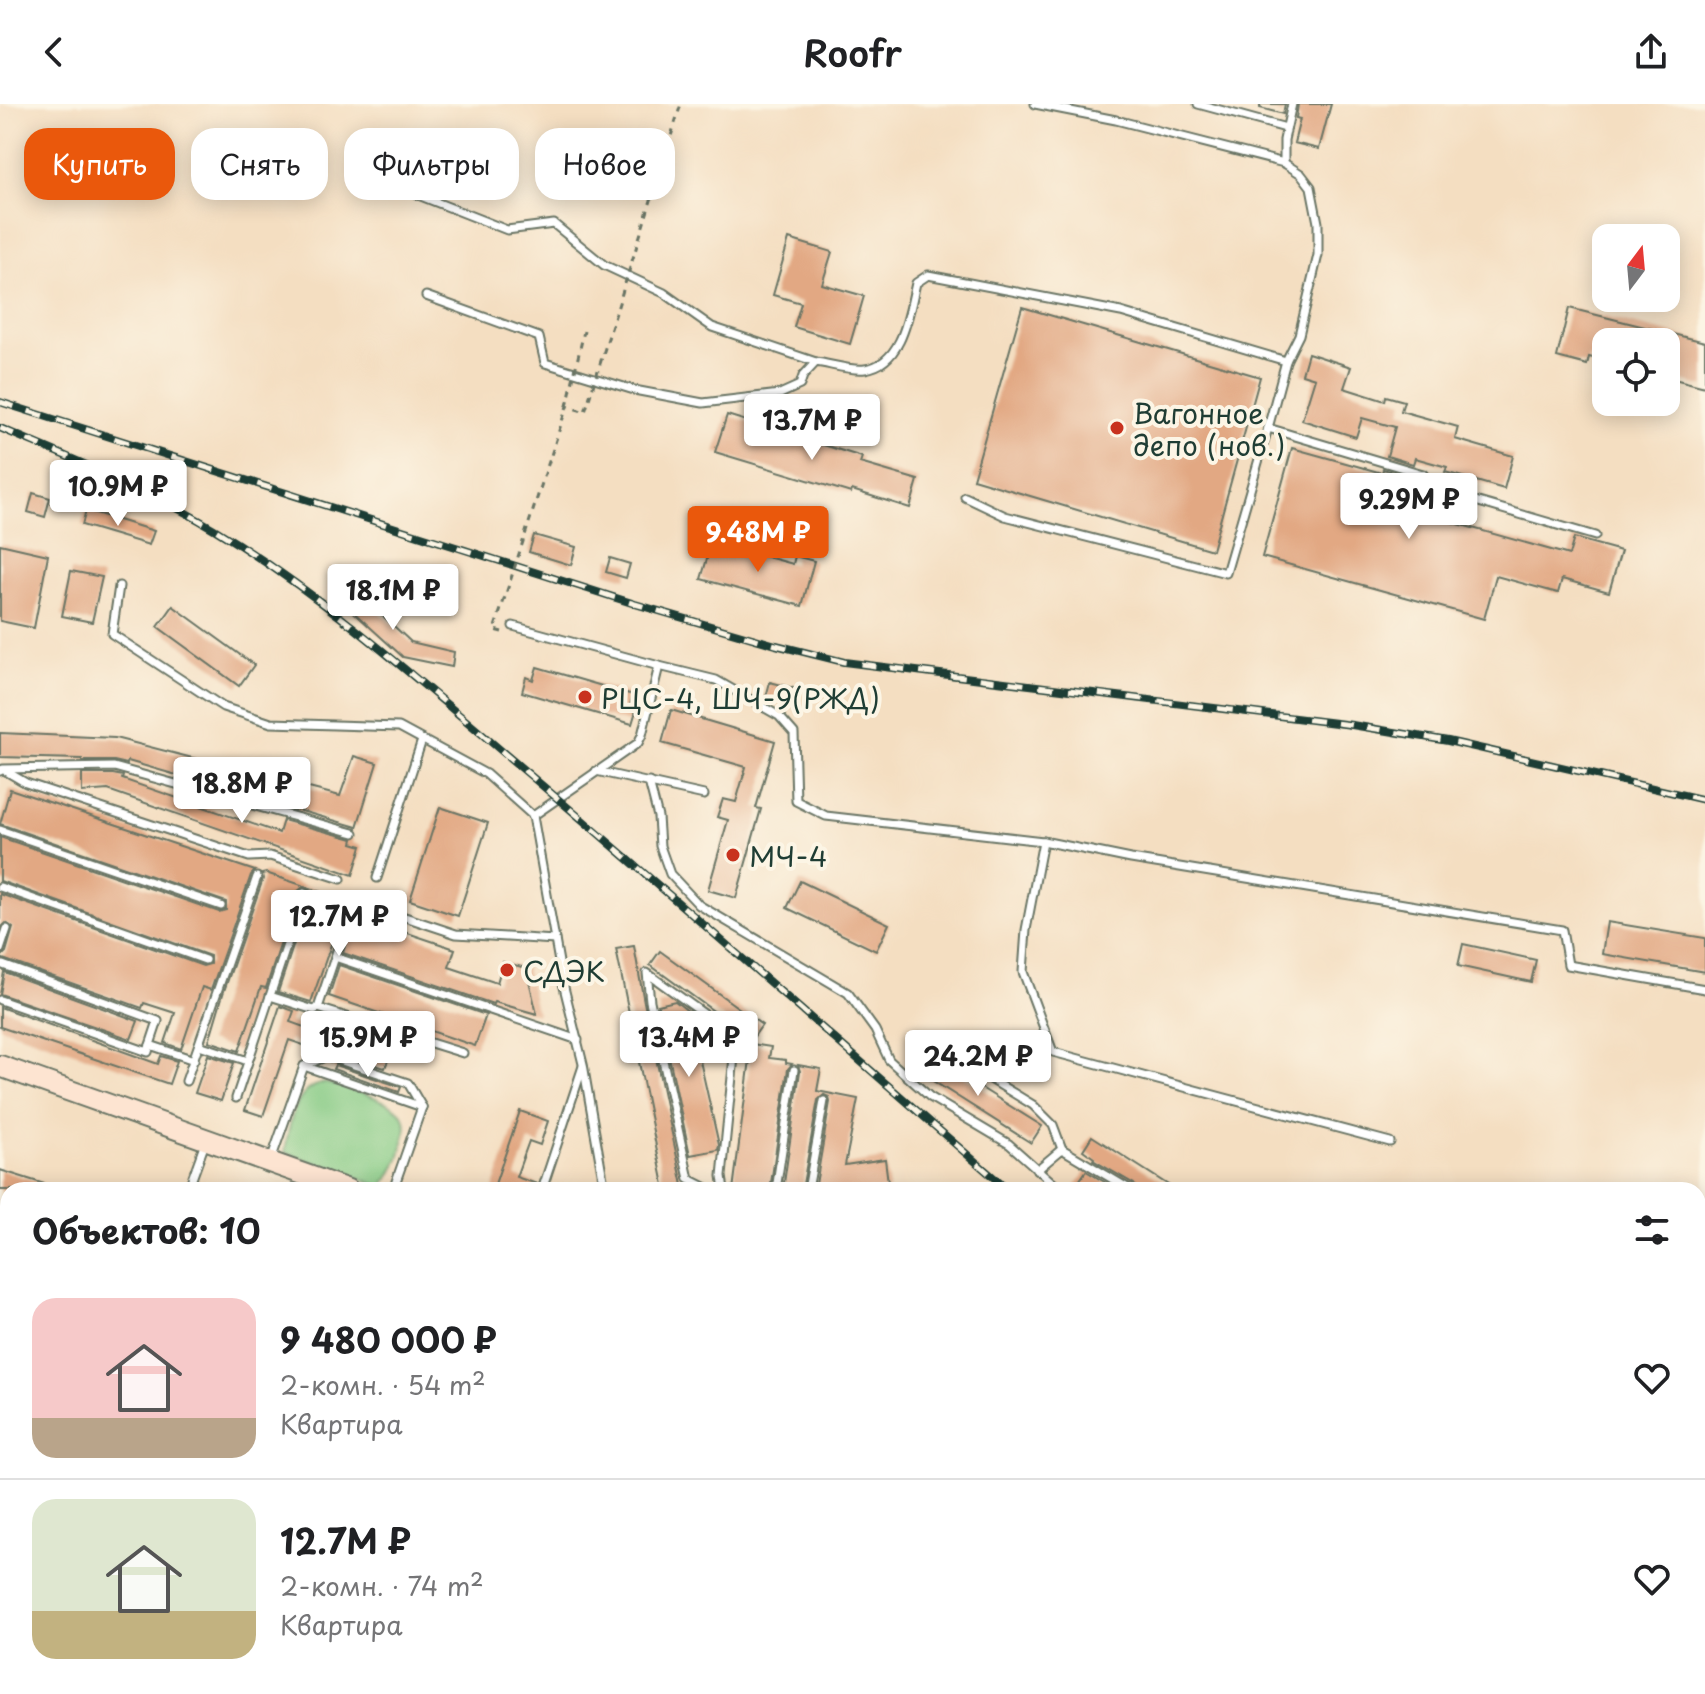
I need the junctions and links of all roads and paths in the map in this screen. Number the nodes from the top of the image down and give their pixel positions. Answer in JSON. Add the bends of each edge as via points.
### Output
{"nodes":[{"id":1,"x":681,"y":104,"type":"edge"},
{"id":2,"x":1035,"y":104,"type":"edge"},
{"id":3,"x":1198,"y":104,"type":"edge"},
{"id":4,"x":1292,"y":104,"type":"edge"},
{"id":5,"x":1286,"y":128,"type":"junction"},
{"id":6,"x":1284,"y":163,"type":"junction"},
{"id":7,"x":431,"y":200,"type":"edge"},
{"id":8,"x":426,"y":296,"type":"dead end"},
{"id":9,"x":584,"y":331,"type":"dead end"},
{"id":10,"x":1286,"y":361,"type":"junction"},
{"id":11,"x":816,"y":362,"type":"junction"},
{"id":12,"x":567,"y":406,"type":"junction"},
{"id":13,"x":1268,"y":428,"type":"junction"},
{"id":14,"x":965,"y":497,"type":"dead end"},
{"id":15,"x":1595,"y":536,"type":"dead end"},
{"id":16,"x":119,"y":586,"type":"dead end"},
{"id":17,"x":513,"y":626,"type":"dead end"},
{"id":18,"x":494,"y":630,"type":"dead end"},
{"id":19,"x":659,"y":666,"type":"junction"},
{"id":20,"x":422,"y":740,"type":"junction"},
{"id":21,"x":1,"y":770,"type":"edge"},
{"id":22,"x":596,"y":771,"type":"junction"},
{"id":23,"x":649,"y":782,"type":"junction"},
{"id":24,"x":704,"y":795,"type":"dead end"},
{"id":25,"x":533,"y":816,"type":"junction"},
{"id":26,"x":0,"y":830,"type":"edge"},
{"id":27,"x":354,"y":833,"type":"dead end"},
{"id":28,"x":1043,"y":841,"type":"junction"},
{"id":29,"x":257,"y":877,"type":"dead end"},
{"id":30,"x":377,"y":878,"type":"dead end"},
{"id":31,"x":341,"y":879,"type":"dead end"},
{"id":32,"x":0,"y":887,"type":"edge"},
{"id":33,"x":304,"y":893,"type":"dead end"},
{"id":34,"x":354,"y":900,"type":"dead end"},
{"id":35,"x":221,"y":906,"type":"dead end"},
{"id":36,"x":346,"y":921,"type":"dead end"},
{"id":37,"x":7,"y":929,"type":"dead end"},
{"id":38,"x":555,"y":940,"type":"junction"},
{"id":39,"x":0,"y":950,"type":"edge"},
{"id":40,"x":335,"y":957,"type":"junction"},
{"id":41,"x":205,"y":960,"type":"dead end"},
{"id":42,"x":0,"y":964,"type":"edge"},
{"id":43,"x":1705,"y":989,"type":"edge"},
{"id":44,"x":270,"y":996,"type":"junction"},
{"id":45,"x":0,"y":1000,"type":"edge"},
{"id":46,"x":318,"y":1008,"type":"junction"},
{"id":47,"x":925,"y":1039,"type":"dead end"},
{"id":48,"x":578,"y":1040,"type":"junction"},
{"id":49,"x":150,"y":1045,"type":"junction"},
{"id":50,"x":199,"y":1045,"type":"junction"},
{"id":51,"x":463,"y":1053,"type":"dead end"},
{"id":52,"x":194,"y":1060,"type":"junction"},
{"id":53,"x":248,"y":1061,"type":"junction"},
{"id":54,"x":583,"y":1064,"type":"junction"},
{"id":55,"x":0,"y":1066,"type":"edge"},
{"id":56,"x":304,"y":1066,"type":"junction"},
{"id":57,"x":794,"y":1070,"type":"dead end"},
{"id":58,"x":186,"y":1081,"type":"dead end"},
{"id":59,"x":236,"y":1098,"type":"dead end"},
{"id":60,"x":824,"y":1101,"type":"dead end"},
{"id":61,"x":422,"y":1107,"type":"junction"},
{"id":62,"x":206,"y":1139,"type":"junction"},
{"id":63,"x":1390,"y":1142,"type":"dead end"},
{"id":64,"x":1062,"y":1149,"type":"junction"},
{"id":65,"x":270,"y":1162,"type":"junction"},
{"id":66,"x":1037,"y":1170,"type":"junction"},
{"id":67,"x":191,"y":1182,"type":"edge"},
{"id":68,"x":326,"y":1182,"type":"edge"},
{"id":69,"x":396,"y":1182,"type":"edge"},
{"id":70,"x":545,"y":1182,"type":"edge"},
{"id":71,"x":603,"y":1182,"type":"edge"},
{"id":72,"x":695,"y":1182,"type":"edge"},
{"id":73,"x":723,"y":1182,"type":"edge"},
{"id":74,"x":777,"y":1182,"type":"edge"},
{"id":75,"x":809,"y":1182,"type":"edge"},
{"id":76,"x":1051,"y":1182,"type":"edge"},
{"id":77,"x":1118,"y":1182,"type":"edge"}],
"edges":[{"from":1,"to":12,"type":"path","bridge":true,"via":[[585,412]]},
{"from":2,"to":6,"type":"lane"},
{"from":3,"to":5,"type":"lane"},
{"from":4,"to":5,"type":"lane"},
{"from":5,"to":6,"type":"lane"},
{"from":6,"to":10,"type":"lane","via":[[1311,187],[1318,223],[1318,255],[1299,335]]},
{"from":7,"to":11,"type":"lane","via":[[507,230],[554,224],[604,265],[664,293],[712,327]]},
{"from":8,"to":11,"type":"lane","via":[[539,337],[545,363],[668,398],[703,403],[780,394],[800,385]]},
{"from":9,"to":12,"type":"path","bridge":true},
{"from":10,"to":11,"type":"lane","via":[[1121,312],[928,275],[916,283],[903,334],[890,357],[866,369]]},
{"from":10,"to":13,"type":"lane"},
{"from":12,"to":18,"type":"path","bridge":true},
{"from":13,"to":14,"type":"lane","via":[[1226,573],[1005,516]]},
{"from":13,"to":15,"type":"lane","via":[[1423,474],[1434,489]]},
{"from":16,"to":20,"type":"lane","via":[[112,634],[223,707],[271,723],[399,727]]},
{"from":17,"to":19,"type":"lane"},
{"from":19,"to":22,"type":"lane","via":[[638,743]]},
{"from":19,"to":28,"type":"lane","via":[[716,680],[779,716],[794,733],[796,801],[826,816]]},
{"from":20,"to":25,"type":"lane","via":[[486,774]]},
{"from":20,"to":30,"type":"lane"},
{"from":21,"to":27,"type":"lane","via":[[114,767]]},
{"from":21,"to":31,"type":"lane","via":[[249,857],[270,856]]},
{"from":22,"to":23,"type":"lane"},
{"from":22,"to":25,"type":"lane"},
{"from":23,"to":24,"type":"lane"},
{"from":23,"to":66,"type":"lane","via":[[670,874],[699,905],[848,993],[889,1060],[930,1097],[1009,1144]]},
{"from":25,"to":38,"type":"lane"},
{"from":26,"to":35,"type":"lane"},
{"from":28,"to":43,"type":"lane","via":[[1562,930],[1568,965]]},
{"from":28,"to":63,"type":"lane","via":[[1023,972],[1053,1052]]},
{"from":29,"to":50,"type":"lane"},
{"from":32,"to":41,"type":"lane"},
{"from":33,"to":44,"type":"lane"},
{"from":34,"to":38,"type":"lane","via":[[456,934]]},
{"from":36,"to":40,"type":"lane"},
{"from":37,"to":39,"type":"lane"},
{"from":38,"to":48,"type":"lane"},
{"from":40,"to":46,"type":"lane"},
{"from":40,"to":48,"type":"lane"},
{"from":42,"to":49,"type":"lane","via":[[158,1021]]},
{"from":44,"to":46,"type":"lane"},
{"from":44,"to":53,"type":"lane"},
{"from":45,"to":49,"type":"lane","via":[[148,1052]]},
{"from":46,"to":51,"type":"lane"},
{"from":47,"to":64,"type":"lane","via":[[1033,1105],[1053,1125]]},
{"from":48,"to":54,"type":"lane"},
{"from":49,"to":52,"type":"lane"},
{"from":50,"to":52,"type":"lane"},
{"from":50,"to":53,"type":"lane"},
{"from":52,"to":58,"type":"lane"},
{"from":53,"to":59,"type":"lane"},
{"from":54,"to":70,"type":"lane"},
{"from":54,"to":71,"type":"lane"},
{"from":55,"to":62,"type":"main road"},
{"from":56,"to":61,"type":"lane"},
{"from":56,"to":61,"type":"lane","via":[[327,1056],[408,1083]]},
{"from":56,"to":65,"type":"lane"},
{"from":57,"to":74,"type":"lane"},
{"from":60,"to":75,"type":"lane"},
{"from":61,"to":69,"type":"lane"},
{"from":62,"to":65,"type":"main road"},
{"from":62,"to":67,"type":"lane"},
{"from":64,"to":66,"type":"lane"},
{"from":64,"to":77,"type":"lane"},
{"from":65,"to":68,"type":"main road"},
{"from":66,"to":76,"type":"lane"},
{"from":72,"to":73,"type":"lane","via":[[689,1179],[647,973],[736,1037]]}]}
